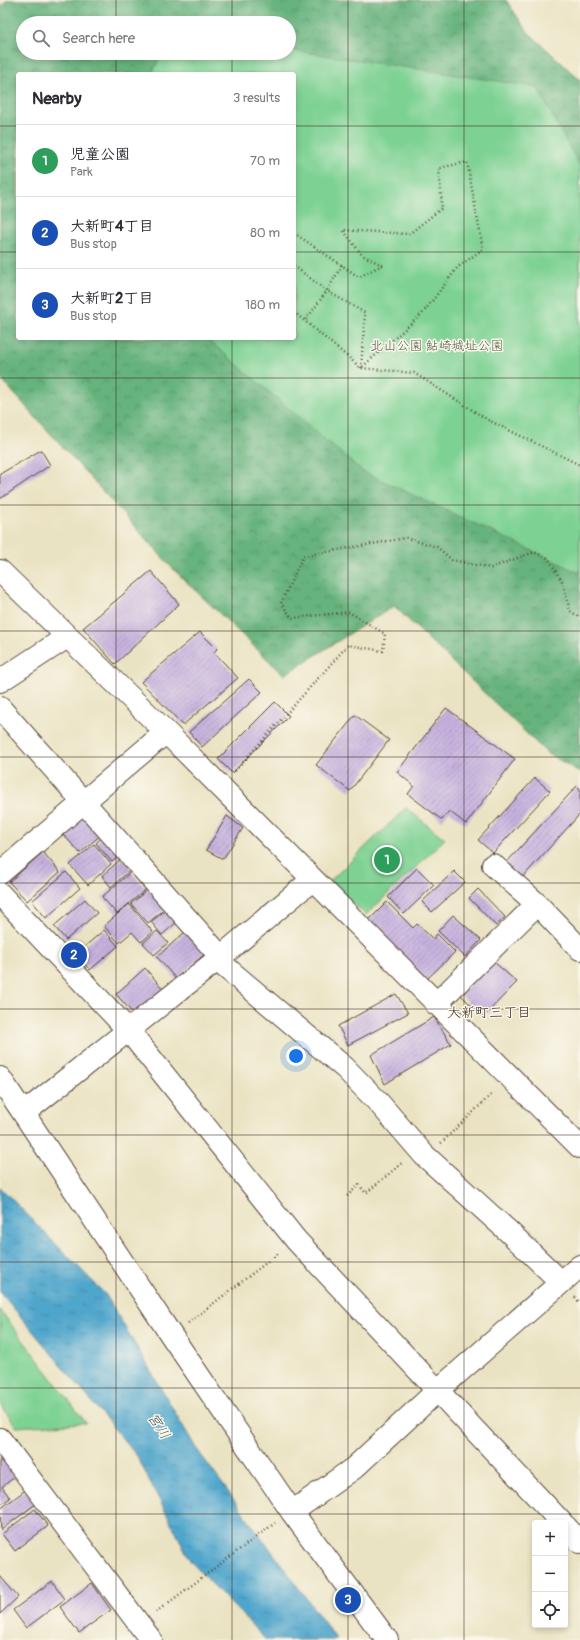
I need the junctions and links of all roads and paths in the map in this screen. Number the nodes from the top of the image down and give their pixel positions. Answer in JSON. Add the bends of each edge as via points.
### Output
{"nodes":[{"id":1,"x":296,"y":234,"type":"edge"},
{"id":2,"x":342,"y":265,"type":"junction"},
{"id":3,"x":296,"y":268,"type":"edge"},
{"id":4,"x":327,"y":291,"type":"junction"},
{"id":5,"x":296,"y":314,"type":"edge"},
{"id":6,"x":305,"y":321,"type":"junction"},
{"id":7,"x":361,"y":368,"type":"junction"},
{"id":8,"x":580,"y":465,"type":"edge"},
{"id":9,"x":0,"y":571,"type":"edge"},
{"id":10,"x":580,"y":617,"type":"edge"},
{"id":11,"x":67,"y":636,"type":"junction"},
{"id":12,"x":0,"y":681,"type":"edge"},
{"id":13,"x":0,"y":708,"type":"edge"},
{"id":14,"x":166,"y":732,"type":"junction"},
{"id":15,"x":220,"y":787,"type":"junction"},
{"id":16,"x":84,"y":801,"type":"junction"},
{"id":17,"x":493,"y":865,"type":"dead end"},
{"id":18,"x":0,"y":873,"type":"edge"},
{"id":19,"x":312,"y":880,"type":"junction"},
{"id":20,"x":0,"y":894,"type":"edge"},
{"id":21,"x":537,"y":904,"type":"junction"},
{"id":22,"x":580,"y":949,"type":"edge"},
{"id":23,"x":219,"y":958,"type":"junction"},
{"id":24,"x":436,"y":1004,"type":"junction"},
{"id":25,"x":129,"y":1031,"type":"junction"},
{"id":26,"x":510,"y":1077,"type":"junction"},
{"id":27,"x":0,"y":1078,"type":"edge"},
{"id":28,"x":24,"y":1113,"type":"junction"},
{"id":29,"x":580,"y":1147,"type":"edge"},
{"id":30,"x":422,"y":1152,"type":"junction"},
{"id":31,"x":346,"y":1196,"type":"dead end"},
{"id":32,"x":296,"y":1240,"type":"junction"},
{"id":33,"x":580,"y":1266,"type":"edge"},
{"id":34,"x":561,"y":1282,"type":"junction"},
{"id":35,"x":171,"y":1335,"type":"junction"},
{"id":36,"x":437,"y":1391,"type":"junction"},
{"id":37,"x":0,"y":1439,"type":"edge"},
{"id":38,"x":284,"y":1517,"type":"junction"},
{"id":39,"x":559,"y":1520,"type":"edge"},
{"id":40,"x":568,"y":1529,"type":"edge"},
{"id":41,"x":580,"y":1542,"type":"edge"},
{"id":42,"x":150,"y":1616,"type":"dead end"},
{"id":43,"x":151,"y":1640,"type":"edge"},
{"id":44,"x":388,"y":1640,"type":"edge"}],
"edges":[{"from":1,"to":2,"type":"path"},
{"from":2,"to":4,"type":"path"},
{"from":2,"to":7,"type":"path","via":[[358,277],[382,265],[362,255],[343,230],[409,234],[442,208],[439,168],[467,162],[483,249],[458,267],[422,314]]},
{"from":3,"to":4,"type":"path"},
{"from":4,"to":6,"type":"path"},
{"from":4,"to":7,"type":"path","via":[[365,313]]},
{"from":5,"to":6,"type":"path"},
{"from":6,"to":7,"type":"path"},
{"from":7,"to":8,"type":"path","via":[[414,373],[488,420]]},
{"from":9,"to":11,"type":"street"},
{"from":10,"to":15,"type":"path","via":[[570,611],[563,583],[548,558],[534,552],[491,568],[452,560],[437,547],[406,538],[303,556],[281,603],[292,618],[349,612],[385,634],[383,652],[348,645]]},
{"from":11,"to":12,"type":"street"},
{"from":11,"to":14,"type":"street"},
{"from":13,"to":16,"type":"street"},
{"from":14,"to":15,"type":"street"},
{"from":14,"to":16,"type":"street"},
{"from":15,"to":19,"type":"street"},
{"from":16,"to":18,"type":"street"},
{"from":16,"to":23,"type":"street"},
{"from":17,"to":21,"type":"street"},
{"from":19,"to":23,"type":"street"},
{"from":19,"to":24,"type":"street"},
{"from":20,"to":25,"type":"street"},
{"from":21,"to":22,"type":"street"},
{"from":21,"to":24,"type":"street"},
{"from":23,"to":25,"type":"street"},
{"from":23,"to":30,"type":"street","via":[[354,1077]]},
{"from":24,"to":26,"type":"street"},
{"from":25,"to":28,"type":"street"},
{"from":25,"to":32,"type":"street"},
{"from":26,"to":29,"type":"street"},
{"from":26,"to":30,"type":"path","via":[[432,1152]]},
{"from":27,"to":28,"type":"street"},
{"from":28,"to":35,"type":"street"},
{"from":30,"to":31,"type":"path","via":[[366,1193],[359,1185]]},
{"from":30,"to":34,"type":"street"},
{"from":32,"to":35,"type":"path"},
{"from":32,"to":36,"type":"street"},
{"from":33,"to":34,"type":"street"},
{"from":34,"to":36,"type":"street"},
{"from":35,"to":38,"type":"street"},
{"from":36,"to":38,"type":"street","via":[[354,1468]]},
{"from":36,"to":39,"type":"street"},
{"from":37,"to":43,"type":"street"},
{"from":38,"to":42,"type":"path"},
{"from":38,"to":44,"type":"street"},
{"from":40,"to":41,"type":"street"}]}
